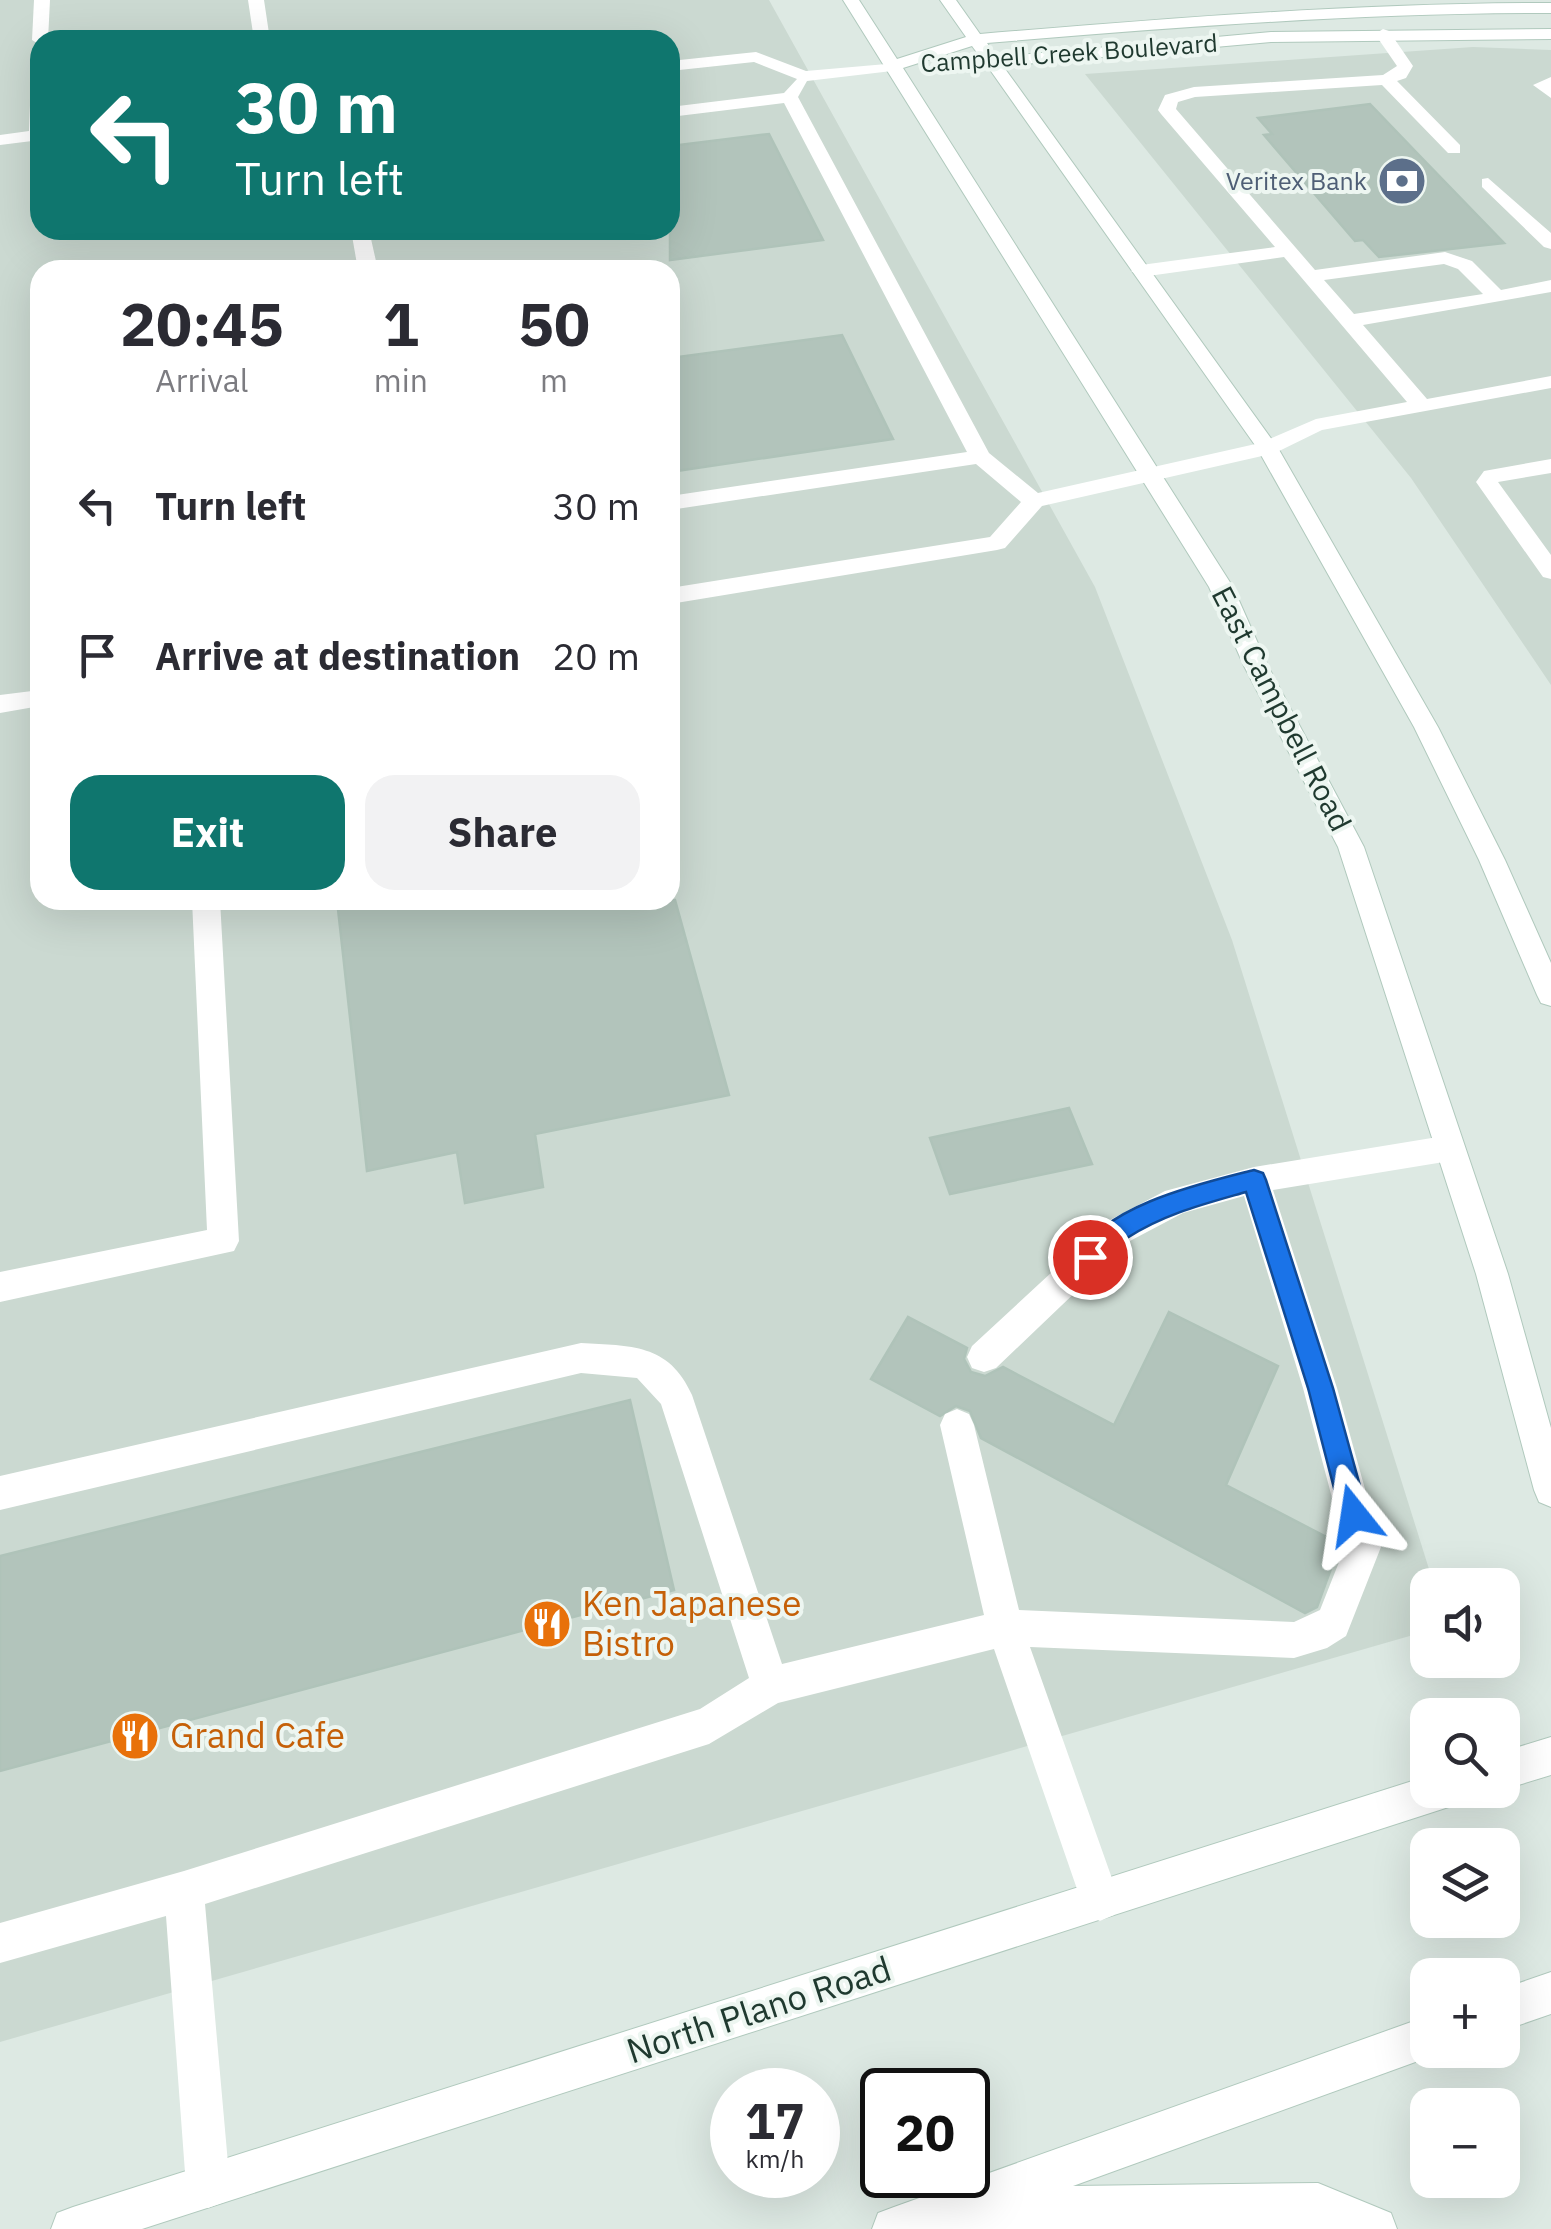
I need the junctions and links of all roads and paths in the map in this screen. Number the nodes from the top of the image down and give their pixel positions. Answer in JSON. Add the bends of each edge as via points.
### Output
{"nodes":[{"id":1,"x":42,"y":0,"type":"edge"},
{"id":2,"x":256,"y":0,"type":"edge"},
{"id":3,"x":851,"y":0,"type":"edge"},
{"id":4,"x":948,"y":0,"type":"edge"},
{"id":5,"x":1396,"y":4,"type":"edge"},
{"id":6,"x":1551,"y":8,"type":"edge"},
{"id":7,"x":40,"y":30,"type":"edge"},
{"id":8,"x":260,"y":30,"type":"edge"},
{"id":9,"x":1383,"y":34,"type":"junction"},
{"id":10,"x":1551,"y":34,"type":"edge"},
{"id":11,"x":977,"y":39,"type":"junction"},
{"id":12,"x":994,"y":62,"type":"junction"},
{"id":13,"x":680,"y":65,"type":"edge"},
{"id":14,"x":892,"y":66,"type":"junction"},
{"id":15,"x":804,"y":76,"type":"junction"},
{"id":16,"x":1386,"y":80,"type":"junction"},
{"id":17,"x":1551,"y":82,"type":"edge"},
{"id":18,"x":1551,"y":93,"type":"edge"},
{"id":19,"x":789,"y":98,"type":"junction"},
{"id":20,"x":680,"y":111,"type":"edge"},
{"id":21,"x":30,"y":136,"type":"edge"},
{"id":22,"x":0,"y":140,"type":"edge"},
{"id":23,"x":1454,"y":149,"type":"dead end"},
{"id":24,"x":1488,"y":183,"type":"dead end"},
{"id":25,"x":1551,"y":243,"type":"edge"},
{"id":26,"x":1289,"y":251,"type":"junction"},
{"id":27,"x":1141,"y":271,"type":"junction"},
{"id":28,"x":1310,"y":276,"type":"junction"},
{"id":29,"x":1551,"y":286,"type":"edge"},
{"id":30,"x":1498,"y":297,"type":"junction"},
{"id":31,"x":1349,"y":320,"type":"junction"},
{"id":32,"x":1551,"y":382,"type":"edge"},
{"id":33,"x":1422,"y":406,"type":"junction"},
{"id":34,"x":1267,"y":448,"type":"junction"},
{"id":35,"x":980,"y":456,"type":"junction"},
{"id":36,"x":1551,"y":466,"type":"edge"},
{"id":37,"x":1151,"y":475,"type":"junction"},
{"id":38,"x":680,"y":501,"type":"edge"},
{"id":39,"x":1034,"y":501,"type":"junction"},
{"id":40,"x":1551,"y":572,"type":"edge"},
{"id":41,"x":680,"y":594,"type":"edge"},
{"id":42,"x":30,"y":700,"type":"edge"},
{"id":43,"x":0,"y":704,"type":"edge"},
{"id":44,"x":207,"y":910,"type":"edge"},
{"id":45,"x":1547,"y":979,"type":"edge"},
{"id":46,"x":1450,"y":1148,"type":"junction"},
{"id":47,"x":1254,"y":1180,"type":"junction"},
{"id":48,"x":0,"y":1287,"type":"edge"},
{"id":49,"x":984,"y":1357,"type":"dead end"},
{"id":50,"x":957,"y":1425,"type":"dead end"},
{"id":51,"x":1551,"y":1490,"type":"edge"},
{"id":52,"x":0,"y":1493,"type":"edge"},
{"id":53,"x":1005,"y":1628,"type":"junction"},
{"id":54,"x":770,"y":1686,"type":"junction"},
{"id":55,"x":1551,"y":1756,"type":"edge"},
{"id":56,"x":1520,"y":1765,"type":"edge"},
{"id":57,"x":1410,"y":1801,"type":"edge"},
{"id":58,"x":184,"y":1891,"type":"junction"},
{"id":59,"x":1100,"y":1900,"type":"junction"},
{"id":60,"x":0,"y":1943,"type":"edge"},
{"id":61,"x":1551,"y":1993,"type":"edge"},
{"id":62,"x":1520,"y":2004,"type":"edge"},
{"id":63,"x":1410,"y":2043,"type":"edge"},
{"id":64,"x":208,"y":2186,"type":"junction"},
{"id":65,"x":944,"y":2210,"type":"junction"},
{"id":66,"x":73,"y":2229,"type":"edge"},
{"id":67,"x":894,"y":2229,"type":"edge"},
{"id":68,"x":1375,"y":2229,"type":"edge"}],
"edges":[{"from":1,"to":7,"type":"main road"},
{"from":2,"to":8,"type":"main road"},
{"from":3,"to":14,"type":"main road","name":"East Campbell Road"},
{"from":4,"to":11,"type":"main road"},
{"from":5,"to":6,"type":"main road","name":"Campbell Creek Boulevard"},
{"from":5,"to":11,"type":"main road","name":"Campbell Creek Boulevard"},
{"from":9,"to":10,"type":"main road","name":"Campbell Creek Boulevard"},
{"from":9,"to":12,"type":"main road","name":"Campbell Creek Boulevard"},
{"from":9,"to":16,"type":"main road","via":[[1404,66]]},
{"from":11,"to":12,"type":"main road"},
{"from":11,"to":14,"type":"main road","name":"Campbell Creek Boulevard"},
{"from":12,"to":14,"type":"main road","name":"Campbell Creek Boulevard"},
{"from":12,"to":27,"type":"main road"},
{"from":13,"to":15,"type":"main road","via":[[756,57]]},
{"from":14,"to":15,"type":"main road"},
{"from":14,"to":37,"type":"main road","name":"East Campbell Road"},
{"from":15,"to":19,"type":"main road"},
{"from":16,"to":23,"type":"main road"},
{"from":16,"to":26,"type":"main road","via":[[1170,99],[1167,110]]},
{"from":17,"to":18,"type":"main road","via":[[1541,85]]},
{"from":19,"to":20,"type":"main road"},
{"from":19,"to":35,"type":"main road"},
{"from":21,"to":22,"type":"main road"},
{"from":24,"to":25,"type":"main road"},
{"from":26,"to":27,"type":"main road"},
{"from":26,"to":28,"type":"main road"},
{"from":27,"to":34,"type":"main road"},
{"from":28,"to":30,"type":"main road","via":[[1445,258],[1466,264]]},
{"from":28,"to":31,"type":"main road"},
{"from":29,"to":30,"type":"main road"},
{"from":30,"to":31,"type":"main road"},
{"from":31,"to":33,"type":"main road"},
{"from":32,"to":33,"type":"main road"},
{"from":33,"to":34,"type":"main road","via":[[1316,425]]},
{"from":34,"to":37,"type":"main road"},
{"from":34,"to":45,"type":"main road","via":[[1426,727]]},
{"from":35,"to":38,"type":"main road"},
{"from":35,"to":39,"type":"main road"},
{"from":36,"to":40,"type":"main road","via":[[1487,482]]},
{"from":37,"to":39,"type":"main road"},
{"from":37,"to":46,"type":"main road","name":"East Campbell Road","via":[[1221,588],[1350,846]]},
{"from":39,"to":41,"type":"main road","via":[[997,543]]},
{"from":42,"to":43,"type":"main road"},
{"from":44,"to":48,"type":"main road","via":[[224,1240]]},
{"from":46,"to":47,"type":"main road"},
{"from":46,"to":51,"type":"main road","name":"East Campbell Road"},
{"from":47,"to":49,"type":"main road","via":[[1176,1201],[1117,1232]]},
{"from":47,"to":53,"type":"main road","via":[[1363,1547],[1333,1624],[1294,1640]]},
{"from":50,"to":53,"type":"main road"},
{"from":52,"to":54,"type":"main road","via":[[581,1358],[646,1363],[674,1396]]},
{"from":53,"to":54,"type":"main road"},
{"from":53,"to":59,"type":"main road"},
{"from":54,"to":58,"type":"main road","via":[[709,1725]]},
{"from":55,"to":56,"type":"main road"},
{"from":57,"to":59,"type":"main road","name":"North Plano Road"},
{"from":58,"to":60,"type":"main road"},
{"from":58,"to":64,"type":"main road"},
{"from":59,"to":64,"type":"main road","name":"North Plano Road"},
{"from":61,"to":62,"type":"main road"},
{"from":63,"to":65,"type":"main road"},
{"from":64,"to":66,"type":"main road","name":"North Plano Road"},
{"from":65,"to":67,"type":"main road"},
{"from":65,"to":68,"type":"main road","via":[[1318,2206]]}]}
